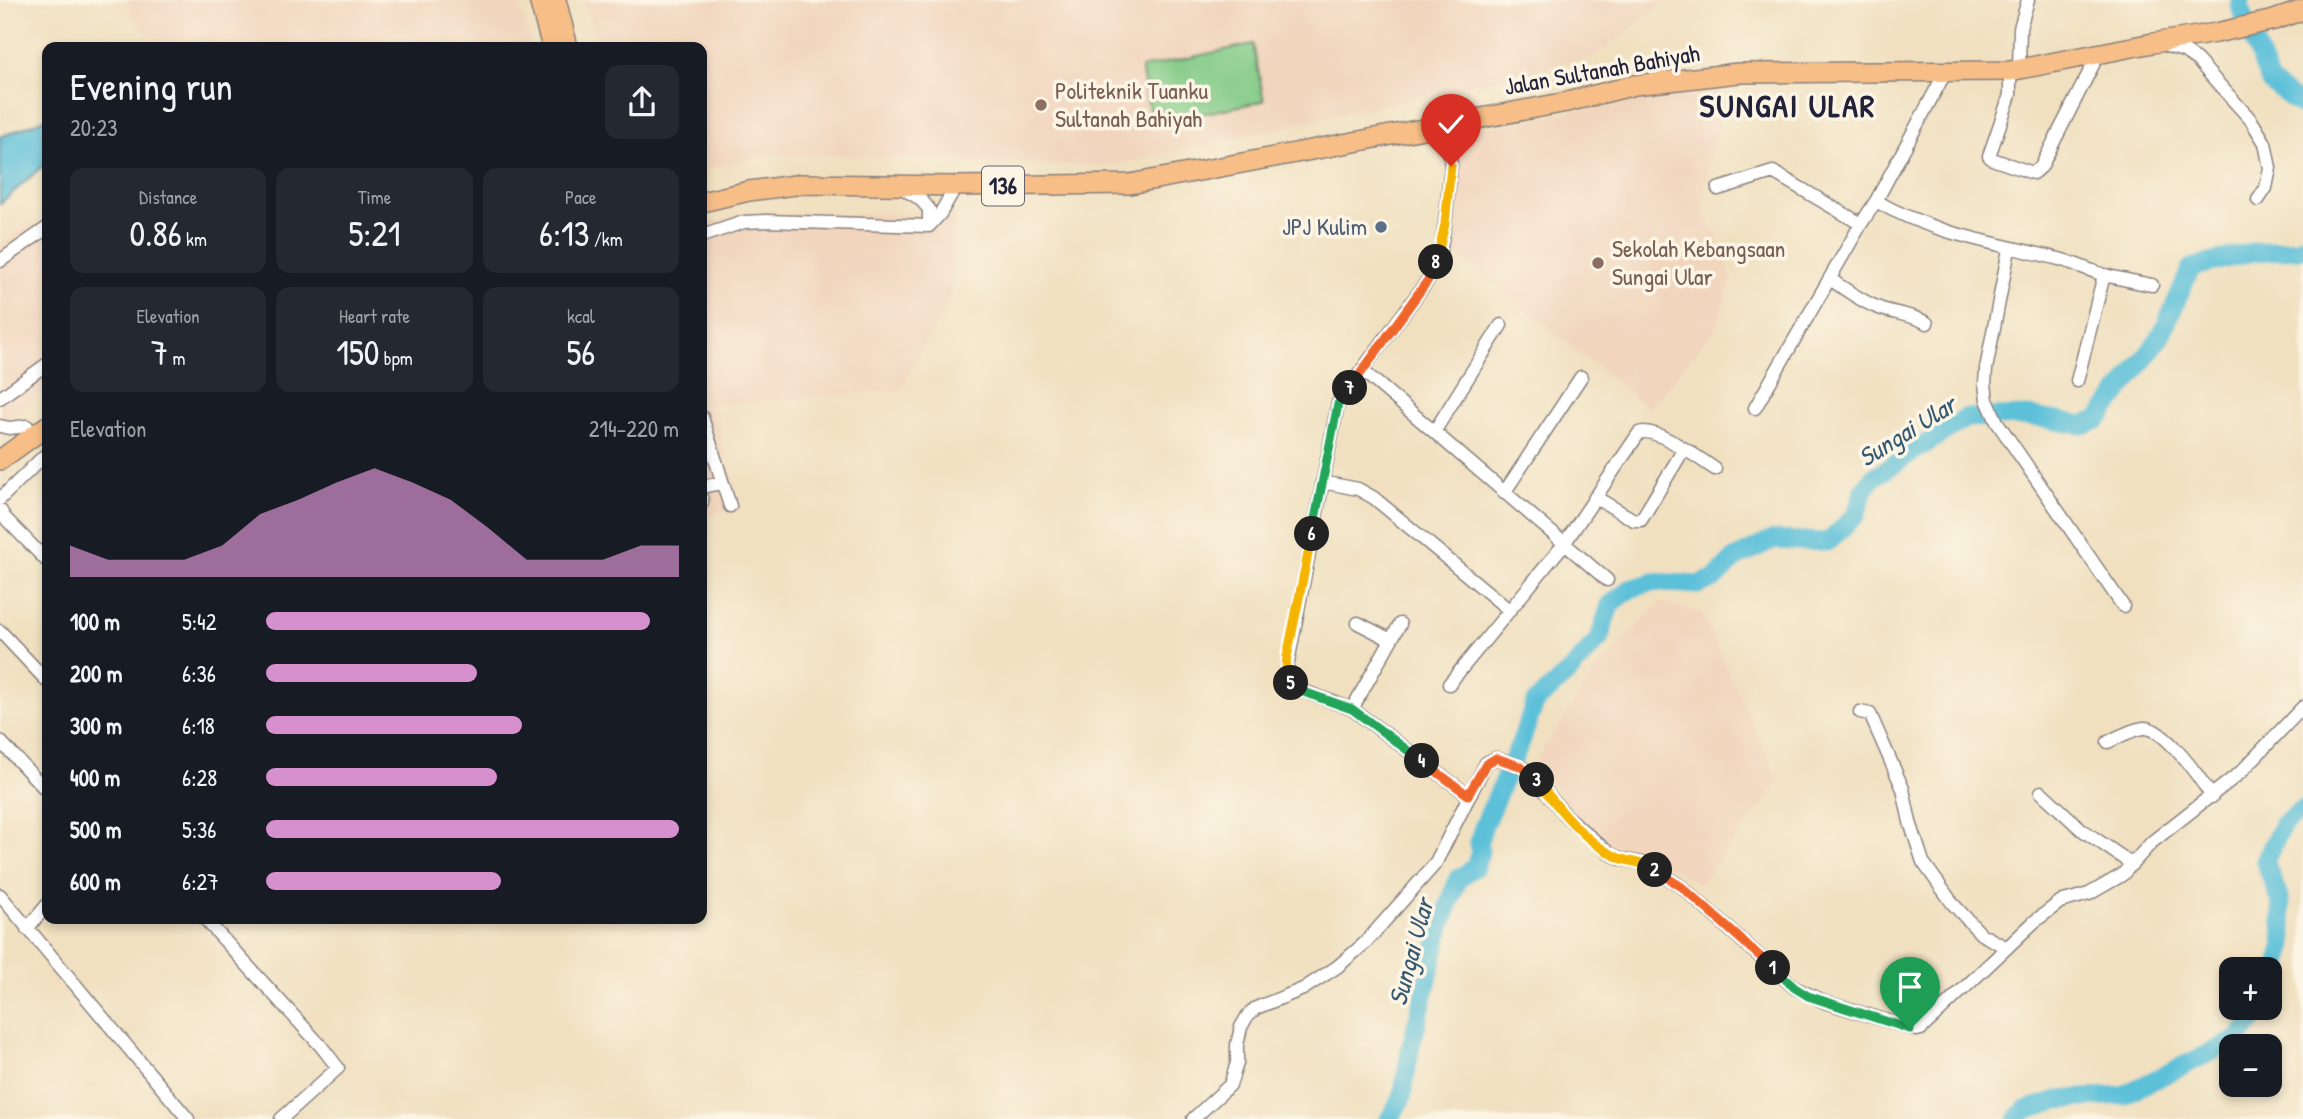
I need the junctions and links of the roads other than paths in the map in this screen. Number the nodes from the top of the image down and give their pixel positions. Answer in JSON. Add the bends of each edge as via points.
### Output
{"nodes":[{"id":1,"x":539,"y":0,"type":"edge"},
{"id":2,"x":554,"y":0,"type":"edge"},
{"id":3,"x":2028,"y":0,"type":"edge"},
{"id":4,"x":2303,"y":10,"type":"edge"},
{"id":5,"x":551,"y":42,"type":"edge"},
{"id":6,"x":560,"y":42,"type":"edge"},
{"id":7,"x":567,"y":42,"type":"edge"},
{"id":8,"x":2153,"y":43,"type":"junction"},
{"id":9,"x":2099,"y":53,"type":"junction"},
{"id":10,"x":2014,"y":70,"type":"junction"},
{"id":11,"x":1945,"y":73,"type":"junction"},
{"id":12,"x":1447,"y":122,"type":"junction"},
{"id":13,"x":896,"y":185,"type":"junction"},
{"id":14,"x":956,"y":186,"type":"junction"},
{"id":15,"x":1718,"y":189,"type":"dead end"},
{"id":16,"x":707,"y":201,"type":"edge"},
{"id":17,"x":1876,"y":201,"type":"junction"},
{"id":18,"x":2258,"y":201,"type":"dead end"},
{"id":19,"x":1861,"y":224,"type":"junction"},
{"id":20,"x":929,"y":226,"type":"junction"},
{"id":21,"x":42,"y":232,"type":"edge"},
{"id":22,"x":707,"y":234,"type":"edge"},
{"id":23,"x":2009,"y":249,"type":"junction"},
{"id":24,"x":0,"y":261,"type":"edge"},
{"id":25,"x":2104,"y":275,"type":"junction"},
{"id":26,"x":1830,"y":279,"type":"junction"},
{"id":27,"x":2152,"y":285,"type":"dead end"},
{"id":28,"x":1927,"y":323,"type":"dead end"},
{"id":29,"x":1501,"y":325,"type":"dead end"},
{"id":30,"x":42,"y":368,"type":"edge"},
{"id":31,"x":1363,"y":371,"type":"junction"},
{"id":32,"x":1581,"y":377,"type":"dead end"},
{"id":33,"x":2077,"y":381,"type":"dead end"},
{"id":34,"x":0,"y":398,"type":"edge"},
{"id":35,"x":1755,"y":408,"type":"dead end"},
{"id":36,"x":42,"y":416,"type":"edge"},
{"id":37,"x":0,"y":426,"type":"edge"},
{"id":38,"x":27,"y":426,"type":"junction"},
{"id":39,"x":42,"y":430,"type":"edge"},
{"id":40,"x":1434,"y":432,"type":"junction"},
{"id":41,"x":707,"y":434,"type":"edge"},
{"id":42,"x":0,"y":444,"type":"edge"},
{"id":43,"x":1684,"y":449,"type":"junction"},
{"id":44,"x":42,"y":459,"type":"edge"},
{"id":45,"x":0,"y":460,"type":"edge"},
{"id":46,"x":1715,"y":469,"type":"dead end"},
{"id":47,"x":1322,"y":482,"type":"junction"},
{"id":48,"x":721,"y":483,"type":"junction"},
{"id":49,"x":707,"y":486,"type":"edge"},
{"id":50,"x":1504,"y":493,"type":"junction"},
{"id":51,"x":1595,"y":497,"type":"junction"},
{"id":52,"x":0,"y":499,"type":"edge"},
{"id":53,"x":730,"y":506,"type":"dead end"},
{"id":54,"x":0,"y":510,"type":"edge"},
{"id":55,"x":1564,"y":544,"type":"junction"},
{"id":56,"x":42,"y":556,"type":"edge"},
{"id":57,"x":1607,"y":580,"type":"dead end"},
{"id":58,"x":2123,"y":607,"type":"dead end"},
{"id":59,"x":1510,"y":610,"type":"junction"},
{"id":60,"x":1358,"y":624,"type":"dead end"},
{"id":61,"x":1400,"y":624,"type":"dead end"},
{"id":62,"x":0,"y":631,"type":"edge"},
{"id":63,"x":1391,"y":640,"type":"junction"},
{"id":64,"x":42,"y":676,"type":"edge"},
{"id":65,"x":1449,"y":684,"type":"dead end"},
{"id":66,"x":2303,"y":706,"type":"edge"},
{"id":67,"x":1352,"y":709,"type":"junction"},
{"id":68,"x":1860,"y":712,"type":"dead end"},
{"id":69,"x":0,"y":741,"type":"edge"},
{"id":70,"x":2108,"y":742,"type":"dead end"},
{"id":71,"x":42,"y":786,"type":"edge"},
{"id":72,"x":2041,"y":792,"type":"dead end"},
{"id":73,"x":1468,"y":795,"type":"junction"},
{"id":74,"x":2212,"y":797,"type":"junction"},
{"id":75,"x":2132,"y":864,"type":"junction"},
{"id":76,"x":0,"y":895,"type":"edge"},
{"id":77,"x":42,"y":911,"type":"edge"},
{"id":78,"x":210,"y":924,"type":"edge"},
{"id":79,"x":27,"y":929,"type":"junction"},
{"id":80,"x":2007,"y":948,"type":"junction"},
{"id":81,"x":188,"y":1119,"type":"edge"},
{"id":82,"x":281,"y":1119,"type":"edge"},
{"id":83,"x":1193,"y":1119,"type":"edge"}],
"edges":[{"from":1,"to":5,"type":"main road"},
{"from":2,"to":6,"type":"main road","via":[[553,17]]},
{"from":2,"to":7,"type":"main road"},
{"from":3,"to":10,"type":"street"},
{"from":4,"to":8,"type":"main road","name":"Jalan Sultanah Bahiyah","number":"136","via":[[2217,33]]},
{"from":8,"to":9,"type":"main road","name":"Jalan Sultanah Bahiyah","number":"136"},
{"from":8,"to":18,"type":"street","via":[[2179,49],[2197,60],[2251,120],[2265,143],[2270,168]]},
{"from":9,"to":10,"type":"main road","name":"Jalan Sultanah Bahiyah","number":"136"},
{"from":9,"to":10,"type":"street","via":[[2041,167],[2033,173],[1989,156]]},
{"from":10,"to":11,"type":"main road","name":"Jalan Sultanah Bahiyah","number":"136"},
{"from":11,"to":12,"type":"main road","name":"Jalan Sultanah Bahiyah","number":"136","via":[[1702,76]]},
{"from":11,"to":17,"type":"street"},
{"from":12,"to":14,"type":"main road","name":"Jalan Sultanah Bahiyah","number":"136","via":[[1130,184]]},
{"from":12,"to":31,"type":"street","via":[[1451,166],[1439,256],[1428,280]]},
{"from":13,"to":14,"type":"main road","name":"Jalan Sultanah Bahiyah","number":"136"},
{"from":13,"to":16,"type":"main road","name":"Jalan Sultanah Bahiyah","number":"136","via":[[803,184]]},
{"from":13,"to":20,"type":"street","via":[[929,209]]},
{"from":14,"to":20,"type":"street"},
{"from":15,"to":19,"type":"street","via":[[1773,172]]},
{"from":17,"to":19,"type":"street"},
{"from":17,"to":23,"type":"street","via":[[1939,230]]},
{"from":19,"to":26,"type":"street"},
{"from":20,"to":22,"type":"street","via":[[766,220]]},
{"from":21,"to":24,"type":"street"},
{"from":23,"to":25,"type":"street","via":[[2074,263]]},
{"from":23,"to":58,"type":"street","via":[[1986,369],[1987,400],[1997,422]]},
{"from":25,"to":27,"type":"street"},
{"from":25,"to":33,"type":"street"},
{"from":26,"to":28,"type":"street","via":[[1857,298]]},
{"from":26,"to":35,"type":"street"},
{"from":29,"to":40,"type":"street"},
{"from":30,"to":34,"type":"street"},
{"from":31,"to":40,"type":"street"},
{"from":31,"to":47,"type":"street","via":[[1338,404]]},
{"from":32,"to":50,"type":"street"},
{"from":36,"to":38,"type":"main road"},
{"from":37,"to":38,"type":"street"},
{"from":38,"to":42,"type":"main road"},
{"from":39,"to":45,"type":"main road"},
{"from":40,"to":50,"type":"street"},
{"from":41,"to":48,"type":"street"},
{"from":43,"to":46,"type":"street"},
{"from":43,"to":51,"type":"street","via":[[1658,435],[1639,433]]},
{"from":43,"to":51,"type":"street","via":[[1641,520]]},
{"from":44,"to":52,"type":"street"},
{"from":47,"to":59,"type":"street","via":[[1358,489],[1374,498]]},
{"from":47,"to":67,"type":"street","via":[[1286,672],[1298,690]]},
{"from":48,"to":49,"type":"street"},
{"from":48,"to":53,"type":"street"},
{"from":50,"to":55,"type":"street"},
{"from":51,"to":55,"type":"street"},
{"from":54,"to":56,"type":"street"},
{"from":55,"to":57,"type":"street"},
{"from":55,"to":59,"type":"street"},
{"from":59,"to":65,"type":"street"},
{"from":60,"to":63,"type":"street"},
{"from":61,"to":63,"type":"street"},
{"from":62,"to":64,"type":"street"},
{"from":63,"to":67,"type":"street"},
{"from":66,"to":74,"type":"street"},
{"from":67,"to":73,"type":"street"},
{"from":68,"to":80,"type":"street","via":[[1870,713],[1903,789],[1923,862],[1981,933]]},
{"from":69,"to":71,"type":"street"},
{"from":70,"to":74,"type":"street","via":[[2152,729],[2180,754]]},
{"from":72,"to":75,"type":"street","via":[[2081,829]]},
{"from":73,"to":80,"type":"street","via":[[1486,764],[1496,758],[1520,766],[1578,829],[1609,853],[1647,864],[1682,887],[1795,988],[1910,1029],[1921,1029]]},
{"from":73,"to":83,"type":"street","via":[[1435,864],[1365,943],[1303,989],[1248,1015],[1241,1027],[1230,1085]]},
{"from":74,"to":75,"type":"street","via":[[2152,842]]},
{"from":75,"to":80,"type":"street","via":[[2116,880],[2060,902]]},
{"from":76,"to":79,"type":"street"},
{"from":77,"to":79,"type":"street"},
{"from":78,"to":82,"type":"street","via":[[338,1068]]},
{"from":79,"to":81,"type":"street"}]}
